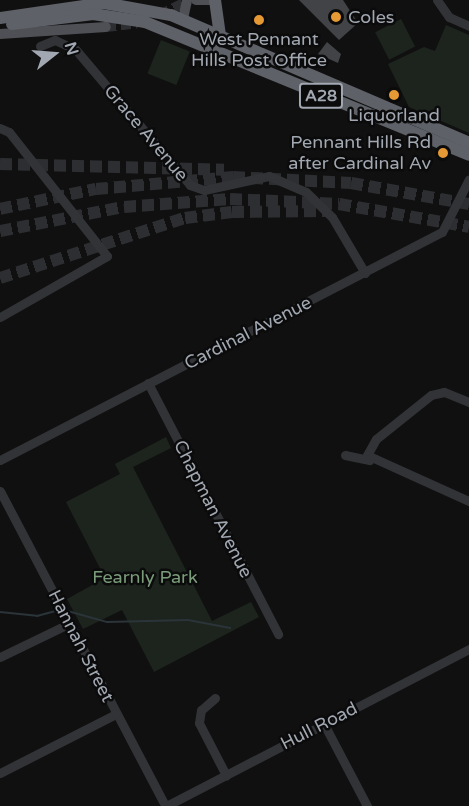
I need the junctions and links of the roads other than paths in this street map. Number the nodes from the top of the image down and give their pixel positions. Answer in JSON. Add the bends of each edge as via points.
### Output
{"nodes":[{"id":1,"x":187,"y":0,"type":"edge"},
{"id":2,"x":196,"y":0,"type":"edge"},
{"id":3,"x":213,"y":0,"type":"edge"},
{"id":4,"x":437,"y":0,"type":"edge"},
{"id":5,"x":110,"y":2,"type":"edge"},
{"id":6,"x":0,"y":18,"type":"edge"},
{"id":7,"x":183,"y":19,"type":"junction"},
{"id":8,"x":0,"y":26,"type":"edge"},
{"id":9,"x":469,"y":26,"type":"edge"},
{"id":10,"x":106,"y":27,"type":"tunnel mouth"},
{"id":11,"x":0,"y":34,"type":"edge"},
{"id":12,"x":220,"y":35,"type":"junction"},
{"id":13,"x":210,"y":45,"type":"junction"},
{"id":14,"x":40,"y":46,"type":"dead end"},
{"id":15,"x":0,"y":128,"type":"edge"},
{"id":16,"x":469,"y":143,"type":"edge"},
{"id":17,"x":469,"y":156,"type":"edge"},
{"id":18,"x":469,"y":179,"type":"edge"},
{"id":19,"x":365,"y":273,"type":"junction"},
{"id":20,"x":0,"y":317,"type":"edge"},
{"id":21,"x":148,"y":384,"type":"junction"},
{"id":22,"x":469,"y":402,"type":"edge"},
{"id":23,"x":369,"y":447,"type":"junction"},
{"id":24,"x":0,"y":460,"type":"edge"},
{"id":25,"x":369,"y":460,"type":"junction"},
{"id":26,"x":0,"y":491,"type":"edge"},
{"id":27,"x":469,"y":501,"type":"edge"},
{"id":28,"x":68,"y":620,"type":"junction"},
{"id":29,"x":278,"y":634,"type":"dead end"},
{"id":30,"x":469,"y":649,"type":"edge"},
{"id":31,"x":0,"y":657,"type":"edge"},
{"id":32,"x":215,"y":698,"type":"dead end"},
{"id":33,"x":116,"y":714,"type":"junction"},
{"id":34,"x":324,"y":724,"type":"junction"},
{"id":35,"x":0,"y":773,"type":"edge"},
{"id":36,"x":226,"y":775,"type":"junction"},
{"id":37,"x":165,"y":805,"type":"edge"},
{"id":38,"x":367,"y":806,"type":"edge"}],
"edges":[{"from":1,"to":7,"type":"main road"},
{"from":2,"to":3,"type":"main road"},
{"from":3,"to":12,"type":"highway"},
{"from":4,"to":9,"type":"street","via":[[449,16]]},
{"from":5,"to":6,"type":"highway","number":"A28"},
{"from":5,"to":7,"type":"highway","number":"A28"},
{"from":7,"to":12,"type":"highway","number":"A28"},
{"from":7,"to":13,"type":"highway","via":[[186,29]]},
{"from":8,"to":13,"type":"highway","number":"A28","via":[[93,14],[145,21]]},
{"from":10,"to":11,"type":"main road"},
{"from":12,"to":16,"type":"highway","number":"A28","via":[[288,69]]},
{"from":13,"to":17,"type":"highway","number":"A28"},
{"from":14,"to":19,"type":"street","name":"Grace Avenue","via":[[55,40],[76,50],[190,185],[204,190],[269,176],[306,192],[332,217]]},
{"from":15,"to":20,"type":"street","via":[[9,132],[110,256]]},
{"from":18,"to":19,"type":"street","name":"Cardinal Avenue","via":[[442,232]]},
{"from":19,"to":21,"type":"street","name":"Cardinal Avenue"},
{"from":21,"to":24,"type":"street","name":"Cardinal Avenue"},
{"from":21,"to":29,"type":"street","name":"Chapman Avenue"},
{"from":22,"to":23,"type":"street","via":[[444,392],[431,394]]},
{"from":23,"to":25,"type":"street"},
{"from":23,"to":25,"type":"street","via":[[347,454]]},
{"from":25,"to":27,"type":"street"},
{"from":26,"to":28,"type":"street","name":"Hannah Street"},
{"from":28,"to":31,"type":"street"},
{"from":28,"to":33,"type":"street","name":"Hannah Street"},
{"from":30,"to":34,"type":"street","name":"Hull Road"},
{"from":32,"to":36,"type":"street","via":[[201,710],[199,723]]},
{"from":33,"to":35,"type":"street"},
{"from":33,"to":37,"type":"street","name":"Hannah Street"},
{"from":34,"to":36,"type":"street","name":"Hull Road"},
{"from":34,"to":38,"type":"street"},
{"from":36,"to":37,"type":"street","name":"Hull Road"}]}
